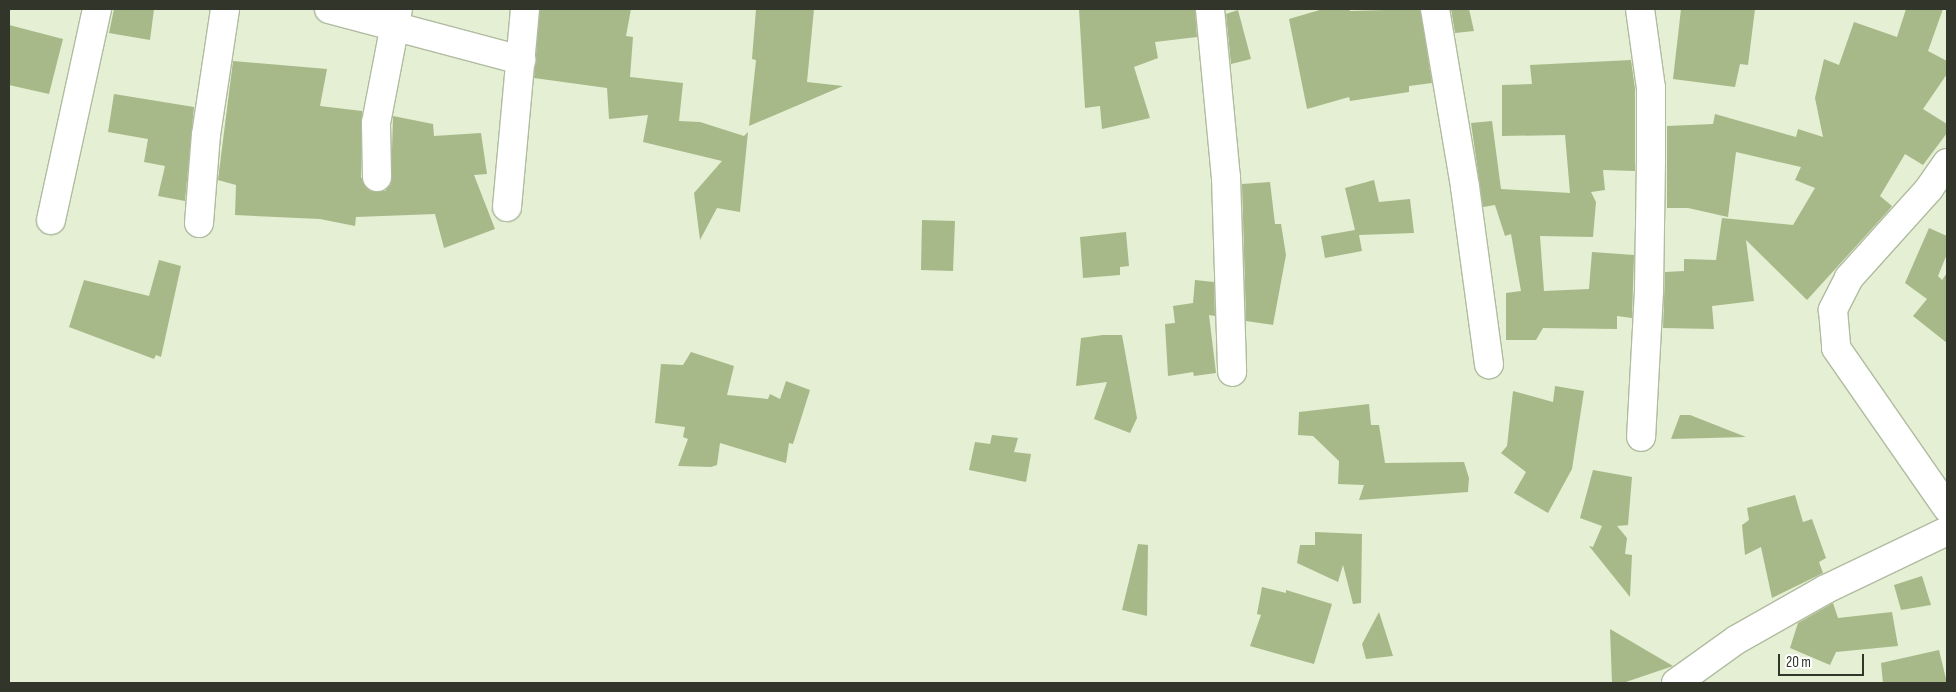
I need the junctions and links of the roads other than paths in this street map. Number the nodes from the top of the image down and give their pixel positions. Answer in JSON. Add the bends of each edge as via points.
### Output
{"nodes":[{"id":1,"x":97,"y":9,"type":"edge"},
{"id":2,"x":225,"y":9,"type":"edge"},
{"id":3,"x":330,"y":9,"type":"edge"},
{"id":4,"x":526,"y":9,"type":"edge"},
{"id":5,"x":1210,"y":9,"type":"edge"},
{"id":6,"x":1435,"y":9,"type":"edge"},
{"id":7,"x":1640,"y":9,"type":"edge"},
{"id":8,"x":396,"y":17,"type":"edge"},
{"id":9,"x":521,"y":60,"type":"junction"},
{"id":10,"x":1947,"y":163,"type":"edge"},
{"id":11,"x":377,"y":177,"type":"dead end"},
{"id":12,"x":507,"y":207,"type":"dead end"},
{"id":13,"x":51,"y":220,"type":"dead end"},
{"id":14,"x":199,"y":223,"type":"dead end"},
{"id":15,"x":1489,"y":364,"type":"dead end"},
{"id":16,"x":1232,"y":372,"type":"dead end"},
{"id":17,"x":1641,"y":437,"type":"dead end"},
{"id":18,"x":1947,"y":508,"type":"edge"},
{"id":19,"x":1947,"y":532,"type":"edge"},
{"id":20,"x":1676,"y":683,"type":"edge"}],
"edges":[{"from":1,"to":13,"type":"street"},
{"from":2,"to":14,"type":"street","via":[[206,135]]},
{"from":3,"to":8,"type":"street"},
{"from":4,"to":9,"type":"street"},
{"from":5,"to":16,"type":"street","via":[[1226,176]]},
{"from":6,"to":15,"type":"street","via":[[1465,187]]},
{"from":7,"to":17,"type":"street","via":[[1651,88],[1649,291]]},
{"from":8,"to":9,"type":"street"},
{"from":8,"to":11,"type":"street","via":[[376,123]]},
{"from":9,"to":12,"type":"street"},
{"from":10,"to":18,"type":"street","via":[[1929,189],[1848,278],[1833,310],[1836,348]]},
{"from":19,"to":20,"type":"street","via":[[1826,589],[1736,640]]}]}
